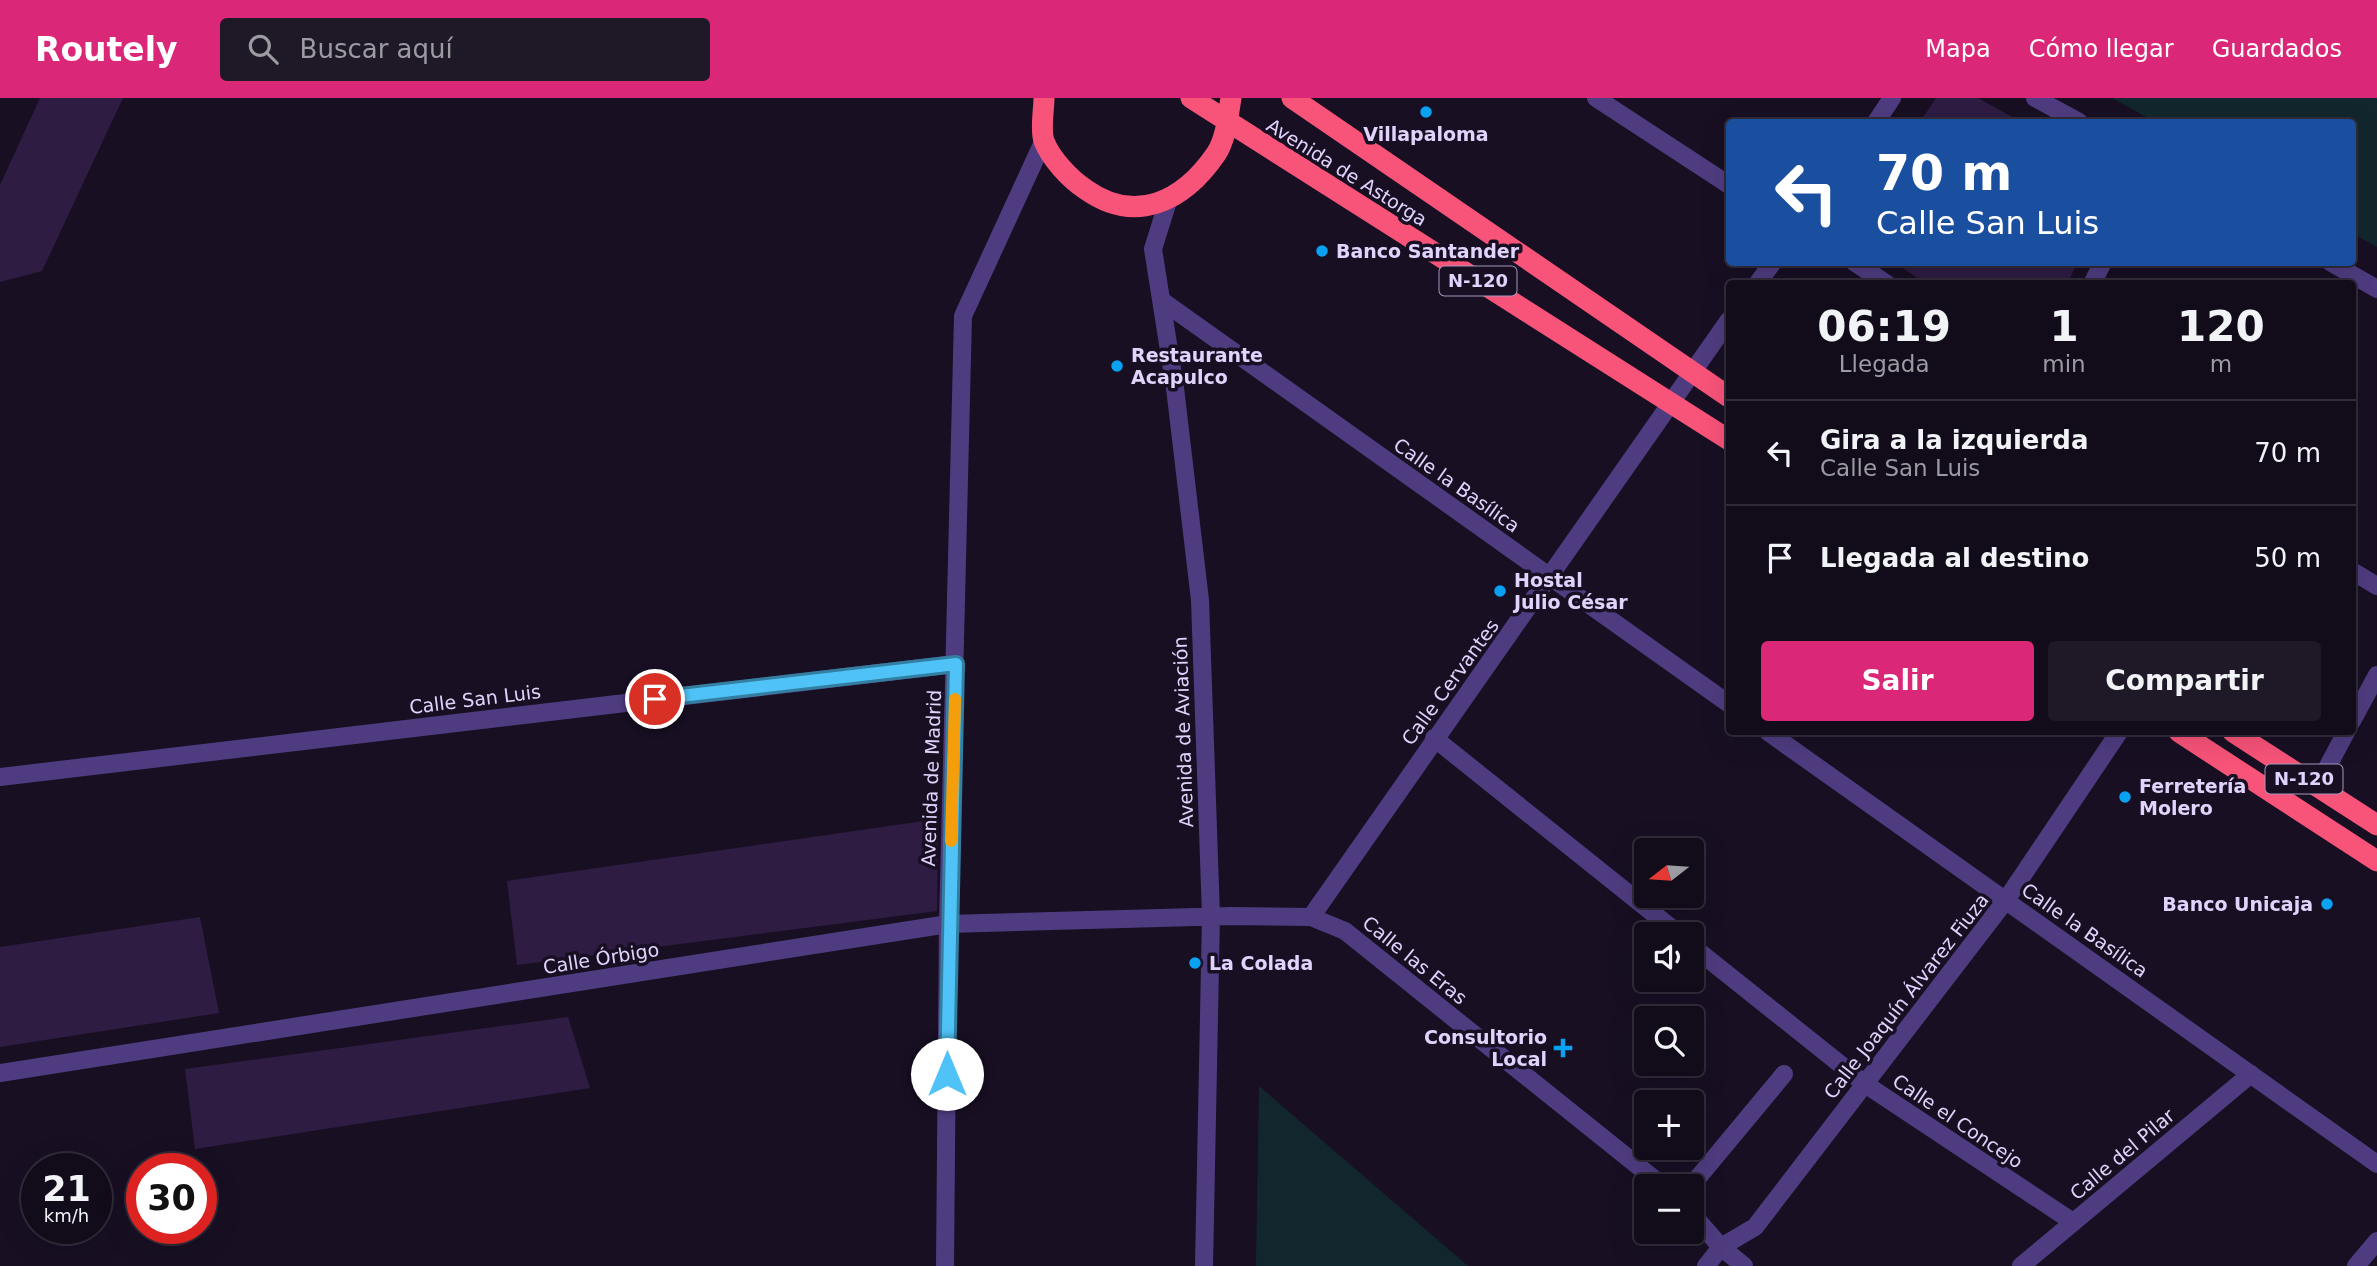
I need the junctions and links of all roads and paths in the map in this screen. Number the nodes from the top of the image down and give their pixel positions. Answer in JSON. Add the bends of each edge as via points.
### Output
{"nodes":[{"id":1,"x":1044,"y":98,"type":"edge"},
{"id":2,"x":1191,"y":98,"type":"edge"},
{"id":3,"x":1231,"y":98,"type":"edge"},
{"id":4,"x":1292,"y":98,"type":"edge"},
{"id":5,"x":1596,"y":98,"type":"edge"},
{"id":6,"x":1892,"y":98,"type":"edge"},
{"id":7,"x":2035,"y":98,"type":"edge"},
{"id":8,"x":1878,"y":119,"type":"edge"},
{"id":9,"x":2074,"y":119,"type":"edge"},
{"id":10,"x":1227,"y":123,"type":"junction"},
{"id":11,"x":1044,"y":140,"type":"junction"},
{"id":12,"x":1726,"y":183,"type":"edge"},
{"id":13,"x":1168,"y":201,"type":"junction"},
{"id":14,"x":1860,"y":266,"type":"edge"},
{"id":15,"x":2337,"y":266,"type":"edge"},
{"id":16,"x":1881,"y":280,"type":"edge"},
{"id":17,"x":2377,"y":289,"type":"edge"},
{"id":18,"x":1161,"y":300,"type":"junction"},
{"id":19,"x":1726,"y":324,"type":"edge"},
{"id":20,"x":1693,"y":373,"type":"junction"},
{"id":21,"x":1726,"y":395,"type":"edge"},
{"id":22,"x":1672,"y":403,"type":"junction"},
{"id":23,"x":1726,"y":438,"type":"edge"},
{"id":24,"x":2356,"y":573,"type":"edge"},
{"id":25,"x":1550,"y":578,"type":"junction"},
{"id":26,"x":2377,"y":586,"type":"edge"},
{"id":27,"x":956,"y":664,"type":"junction"},
{"id":28,"x":2377,"y":675,"type":"edge"},
{"id":29,"x":1726,"y":702,"type":"edge"},
{"id":30,"x":2356,"y":714,"type":"edge"},
{"id":31,"x":1772,"y":735,"type":"edge"},
{"id":32,"x":2117,"y":735,"type":"edge"},
{"id":33,"x":2184,"y":735,"type":"edge"},
{"id":34,"x":2238,"y":735,"type":"edge"},
{"id":35,"x":2344,"y":735,"type":"edge"},
{"id":36,"x":1434,"y":738,"type":"junction"},
{"id":37,"x":0,"y":777,"type":"edge"},
{"id":38,"x":2317,"y":788,"type":"junction"},
{"id":39,"x":2377,"y":825,"type":"edge"},
{"id":40,"x":2377,"y":860,"type":"edge"},
{"id":41,"x":2007,"y":901,"type":"junction"},
{"id":42,"x":1211,"y":916,"type":"junction"},
{"id":43,"x":1311,"y":917,"type":"junction"},
{"id":44,"x":1663,"y":922,"type":"edge"},
{"id":45,"x":948,"y":924,"type":"junction"},
{"id":46,"x":1704,"y":956,"type":"edge"},
{"id":47,"x":0,"y":1073,"type":"edge"},
{"id":48,"x":1784,"y":1074,"type":"dead end"},
{"id":49,"x":2250,"y":1074,"type":"junction"},
{"id":50,"x":1865,"y":1084,"type":"junction"},
{"id":51,"x":2377,"y":1164,"type":"edge"},
{"id":52,"x":1648,"y":1174,"type":"edge"},
{"id":53,"x":1701,"y":1174,"type":"edge"},
{"id":54,"x":2073,"y":1222,"type":"junction"},
{"id":55,"x":1704,"y":1228,"type":"edge"},
{"id":56,"x":2377,"y":1241,"type":"edge"},
{"id":57,"x":1721,"y":1247,"type":"junction"},
{"id":58,"x":945,"y":1266,"type":"edge"},
{"id":59,"x":1204,"y":1266,"type":"edge"},
{"id":60,"x":1706,"y":1266,"type":"edge"},
{"id":61,"x":1744,"y":1266,"type":"edge"},
{"id":62,"x":2021,"y":1266,"type":"edge"},
{"id":63,"x":2356,"y":1266,"type":"edge"}],
"edges":[{"from":1,"to":11,"type":"highway"},
{"from":2,"to":10,"type":"highway","name":"Avenida de Astorga","number":"N-120"},
{"from":3,"to":10,"type":"highway"},
{"from":4,"to":20,"type":"highway","name":"Avenida de Astorga","number":"N-120"},
{"from":5,"to":12,"type":"street"},
{"from":6,"to":8,"type":"street"},
{"from":7,"to":9,"type":"street"},
{"from":10,"to":13,"type":"highway","via":[[1217,153]]},
{"from":10,"to":22,"type":"highway","name":"Avenida de Astorga","number":"N-120"},
{"from":11,"to":13,"type":"highway","via":[[1070,179],[1100,200],[1130,209]]},
{"from":11,"to":27,"type":"street","name":"Avenida de Madrid","via":[[963,316]]},
{"from":13,"to":18,"type":"street","name":"Avenida de Aviación","via":[[1153,249]]},
{"from":14,"to":16,"type":"street"},
{"from":15,"to":17,"type":"street"},
{"from":18,"to":25,"type":"street","name":"Calle la Basílica"},
{"from":18,"to":42,"type":"street","name":"Avenida de Aviación","via":[[1200,600]]},
{"from":19,"to":20,"type":"street","name":"Calle Cervantes"},
{"from":20,"to":21,"type":"highway","name":"Avenida de Astorga","number":"N-120"},
{"from":20,"to":22,"type":"street","name":"Calle Cervantes"},
{"from":22,"to":23,"type":"highway","name":"Avenida de Astorga","number":"N-120"},
{"from":22,"to":25,"type":"street","name":"Calle Cervantes"},
{"from":24,"to":26,"type":"street"},
{"from":25,"to":29,"type":"street","name":"Calle la Basílica"},
{"from":25,"to":36,"type":"street","name":"Calle Cervantes"},
{"from":27,"to":37,"type":"street","name":"Calle San Luis"},
{"from":27,"to":45,"type":"street","name":"Avenida de Madrid"},
{"from":28,"to":30,"type":"street"},
{"from":31,"to":41,"type":"street","name":"Calle la Basílica"},
{"from":32,"to":41,"type":"street","name":"Calle Joaquín Álvarez Fiuza"},
{"from":33,"to":40,"type":"highway","number":"N-120"},
{"from":34,"to":38,"type":"highway","number":"N-120"},
{"from":35,"to":38,"type":"street"},
{"from":36,"to":43,"type":"street","name":"Calle Cervantes"},
{"from":36,"to":44,"type":"street"},
{"from":38,"to":39,"type":"highway","number":"N-120"},
{"from":41,"to":49,"type":"street","name":"Calle la Basílica"},
{"from":41,"to":50,"type":"street","name":"Calle Joaquín Álvarez Fiuza"},
{"from":42,"to":43,"type":"street","name":"Calle las Eras"},
{"from":42,"to":45,"type":"street","name":"Calle Órbigo"},
{"from":42,"to":59,"type":"street","name":"Avenida de Aviación"},
{"from":43,"to":52,"type":"street","name":"Calle las Eras","via":[[1345,931]]},
{"from":45,"to":47,"type":"street","name":"Calle Órbigo"},
{"from":45,"to":58,"type":"street","name":"Avenida de Madrid"},
{"from":46,"to":50,"type":"street","name":"Calle el Concejo"},
{"from":48,"to":53,"type":"street"},
{"from":49,"to":51,"type":"street","name":"Calle la Basílica"},
{"from":49,"to":54,"type":"street","name":"Calle del Pilar"},
{"from":50,"to":54,"type":"street","name":"Calle el Concejo"},
{"from":50,"to":57,"type":"street","name":"Calle Joaquín Álvarez Fiuza","via":[[1755,1227]]},
{"from":54,"to":62,"type":"street","name":"Calle del Pilar"},
{"from":55,"to":57,"type":"street"},
{"from":56,"to":63,"type":"street"},
{"from":57,"to":60,"type":"street","name":"Calle Joaquín Álvarez Fiuza"},
{"from":57,"to":61,"type":"street"}]}
